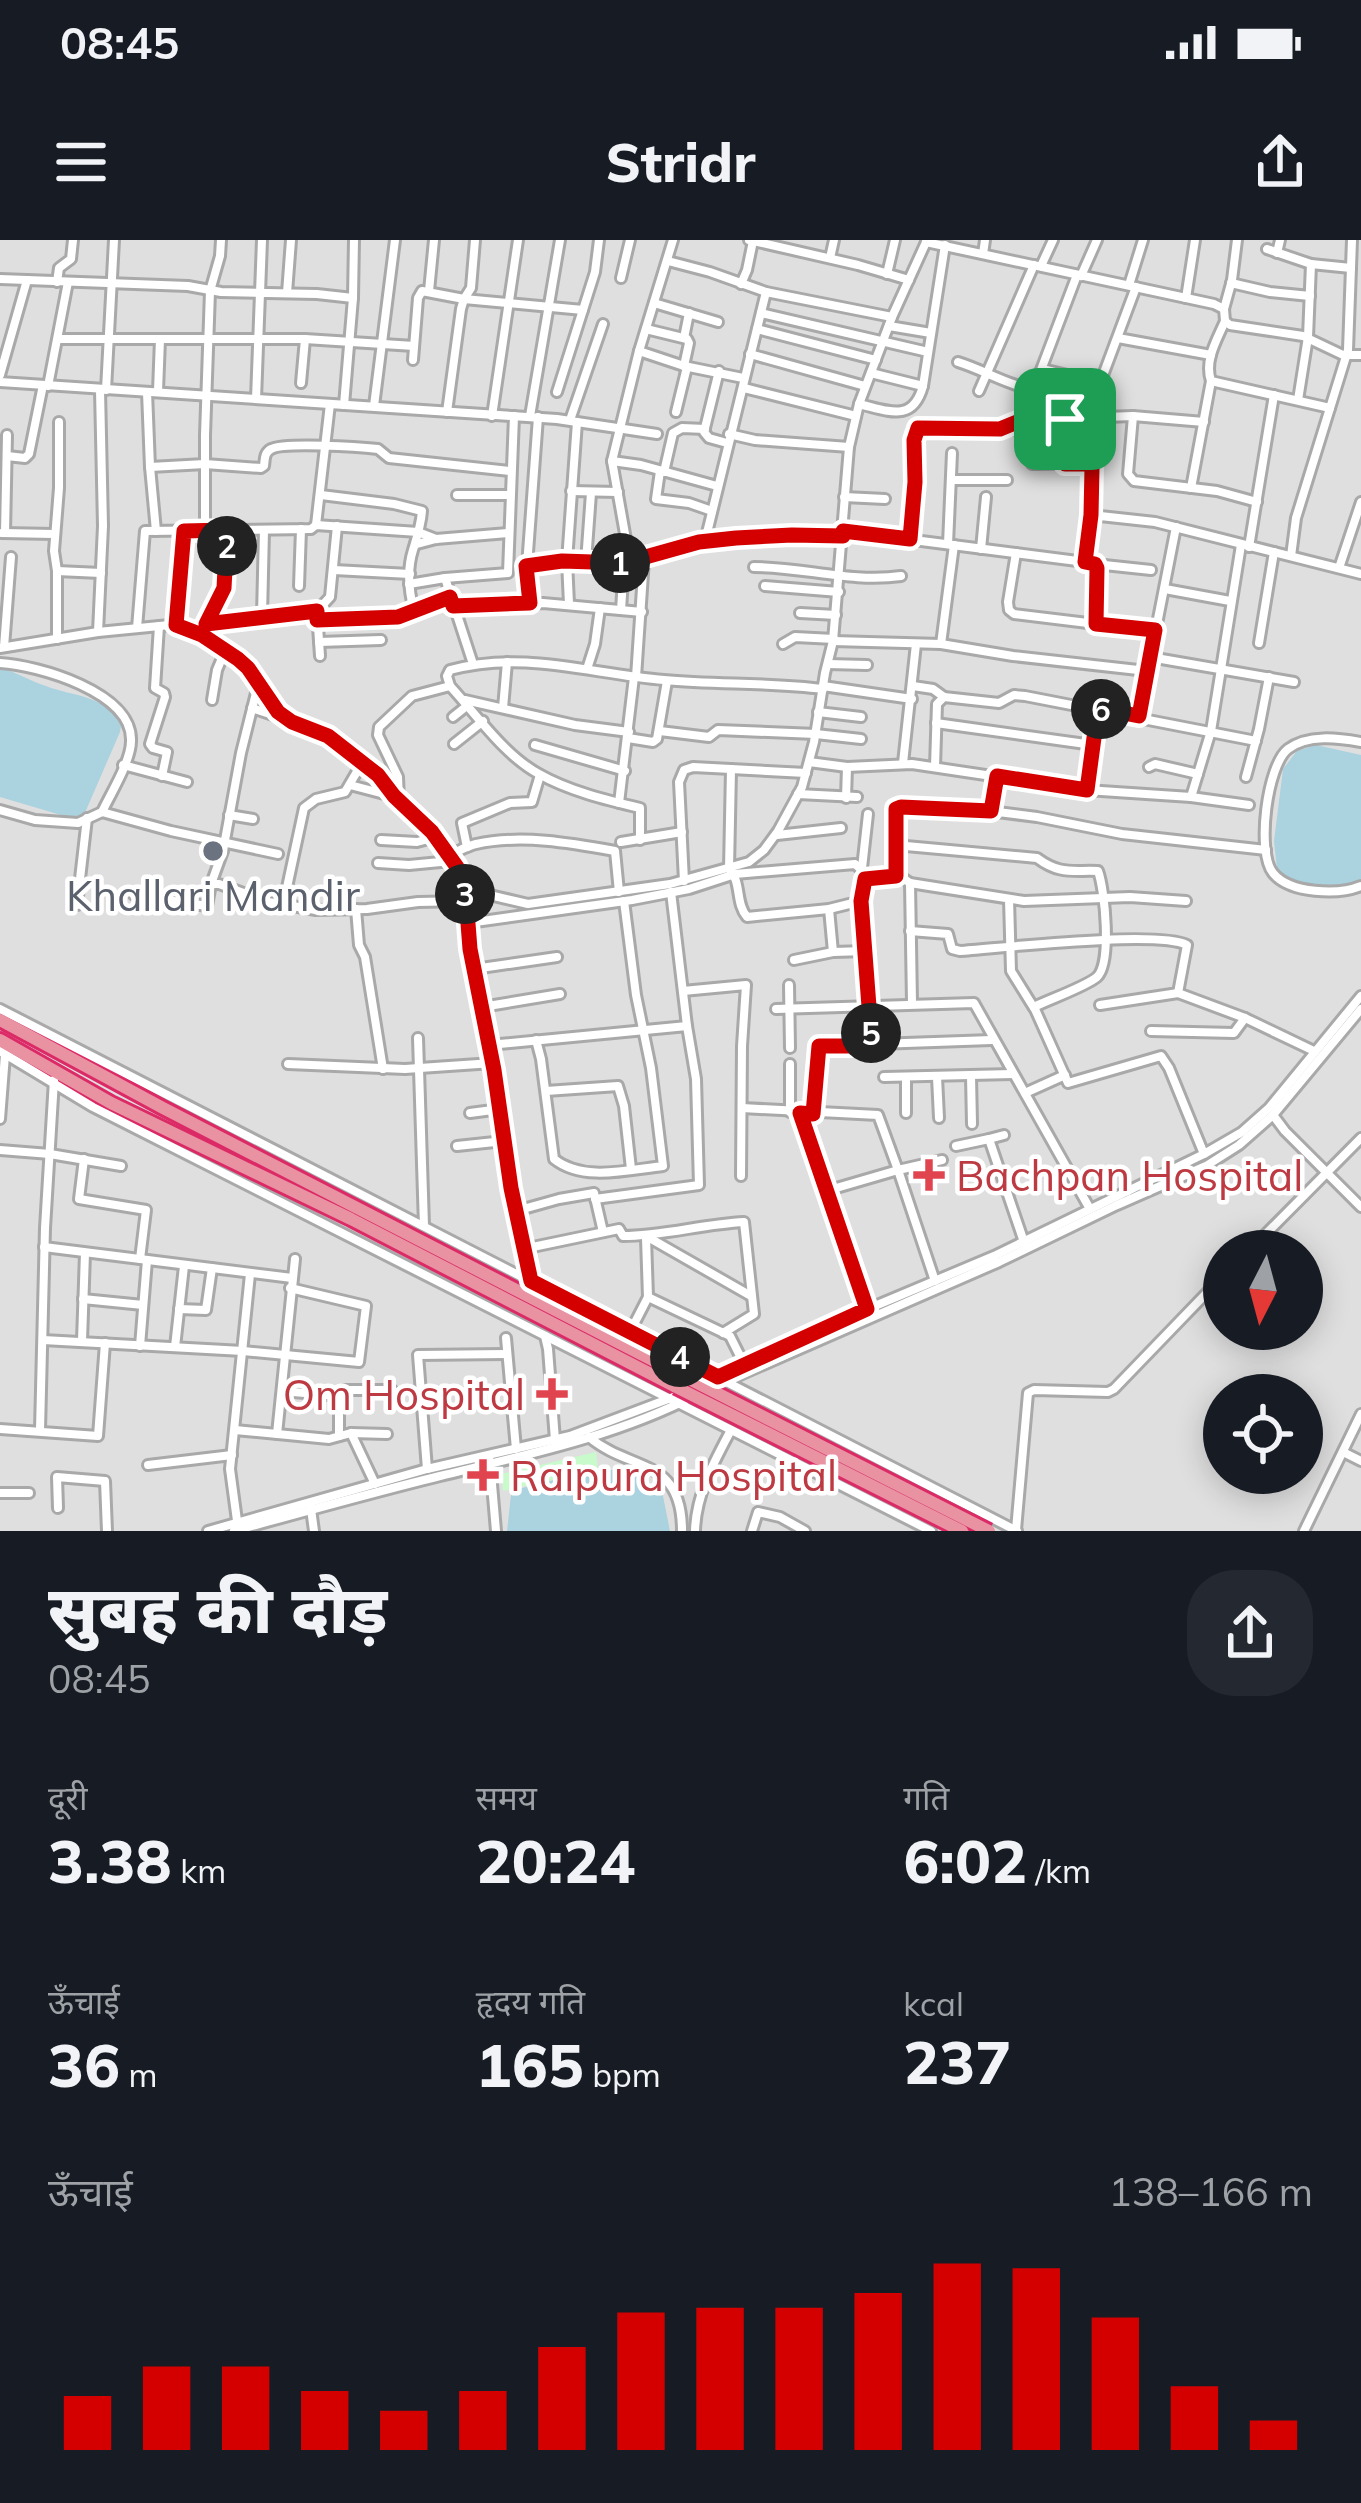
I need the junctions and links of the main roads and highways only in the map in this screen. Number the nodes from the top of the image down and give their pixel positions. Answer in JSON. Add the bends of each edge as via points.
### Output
{"nodes":[{"id":1,"x":0,"y":1020,"type":"edge"},
{"id":2,"x":3,"y":1047,"type":"edge"},
{"id":3,"x":259,"y":1174,"type":"junction"},
{"id":4,"x":252,"y":1187,"type":"road end"},
{"id":5,"x":355,"y":1213,"type":"junction"},
{"id":6,"x":962,"y":1531,"type":"edge"},
{"id":7,"x":989,"y":1531,"type":"edge"}],
"edges":[{"from":1,"to":5,"type":"highway","via":[[163,1108],[281,1160]]},
{"from":2,"to":3,"type":"highway"},
{"from":3,"to":4,"type":"highway"},
{"from":3,"to":5,"type":"highway"},
{"from":5,"to":6,"type":"highway","bridge":true},
{"from":5,"to":7,"type":"highway","bridge":true}]}
